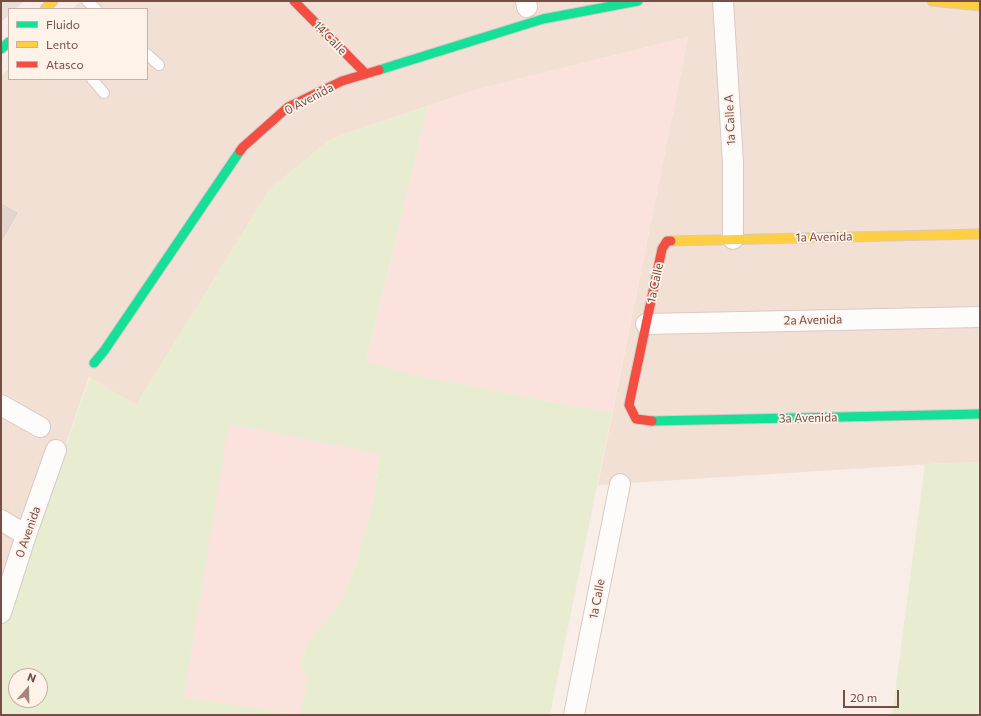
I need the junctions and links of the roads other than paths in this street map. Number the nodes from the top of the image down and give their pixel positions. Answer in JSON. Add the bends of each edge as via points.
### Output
{"nodes":[{"id":1,"x":87,"y":1,"type":"edge"},
{"id":2,"x":294,"y":1,"type":"edge"},
{"id":3,"x":638,"y":1,"type":"edge"},
{"id":4,"x":723,"y":1,"type":"edge"},
{"id":5,"x":932,"y":1,"type":"edge"},
{"id":6,"x":980,"y":6,"type":"edge"},
{"id":7,"x":95,"y":8,"type":"edge"},
{"id":8,"x":148,"y":55,"type":"edge"},
{"id":9,"x":159,"y":65,"type":"dead end"},
{"id":10,"x":366,"y":74,"type":"junction"},
{"id":11,"x":93,"y":80,"type":"edge"},
{"id":12,"x":104,"y":93,"type":"dead end"},
{"id":13,"x":980,"y":234,"type":"edge"},
{"id":14,"x":733,"y":239,"type":"junction"},
{"id":15,"x":667,"y":241,"type":"joint"},
{"id":16,"x":980,"y":317,"type":"edge"},
{"id":17,"x":646,"y":324,"type":"junction"},
{"id":18,"x":94,"y":363,"type":"dead end"},
{"id":19,"x":1,"y":405,"type":"edge"},
{"id":20,"x":980,"y":414,"type":"edge"},
{"id":21,"x":636,"y":419,"type":"joint"},
{"id":22,"x":40,"y":427,"type":"dead end"},
{"id":23,"x":56,"y":450,"type":"dead end"},
{"id":24,"x":620,"y":484,"type":"dead end"},
{"id":25,"x":1,"y":520,"type":"edge"},
{"id":26,"x":26,"y":535,"type":"junction"},
{"id":27,"x":1,"y":613,"type":"edge"},
{"id":28,"x":574,"y":715,"type":"edge"}],
"edges":[{"from":1,"to":7,"type":"lane"},
{"from":2,"to":10,"type":"street","name":"14 Calle"},
{"from":3,"to":10,"type":"street","name":"0 Avenida","via":[[543,19]]},
{"from":4,"to":14,"type":"street","name":"1a Calle A","via":[[733,163]]},
{"from":5,"to":6,"type":"street"},
{"from":8,"to":9,"type":"lane"},
{"from":10,"to":18,"type":"street","name":"0 Avenida","via":[[342,81],[288,107],[243,147]]},
{"from":11,"to":12,"type":"lane"},
{"from":13,"to":14,"type":"street","name":"1a Avenida"},
{"from":14,"to":15,"type":"street","name":"1a Avenida"},
{"from":15,"to":17,"type":"street","name":"1a Calle","via":[[662,249]]},
{"from":16,"to":17,"type":"street","name":"2a Avenida"},
{"from":17,"to":21,"type":"street","name":"1a Calle","via":[[629,405]]},
{"from":19,"to":22,"type":"street"},
{"from":20,"to":21,"type":"street","name":"3a Avenida","via":[[654,421]]},
{"from":23,"to":26,"type":"street","name":"0 Avenida"},
{"from":24,"to":28,"type":"street","name":"1a Calle"},
{"from":25,"to":26,"type":"street"},
{"from":26,"to":27,"type":"street","name":"0 Avenida"}]}
